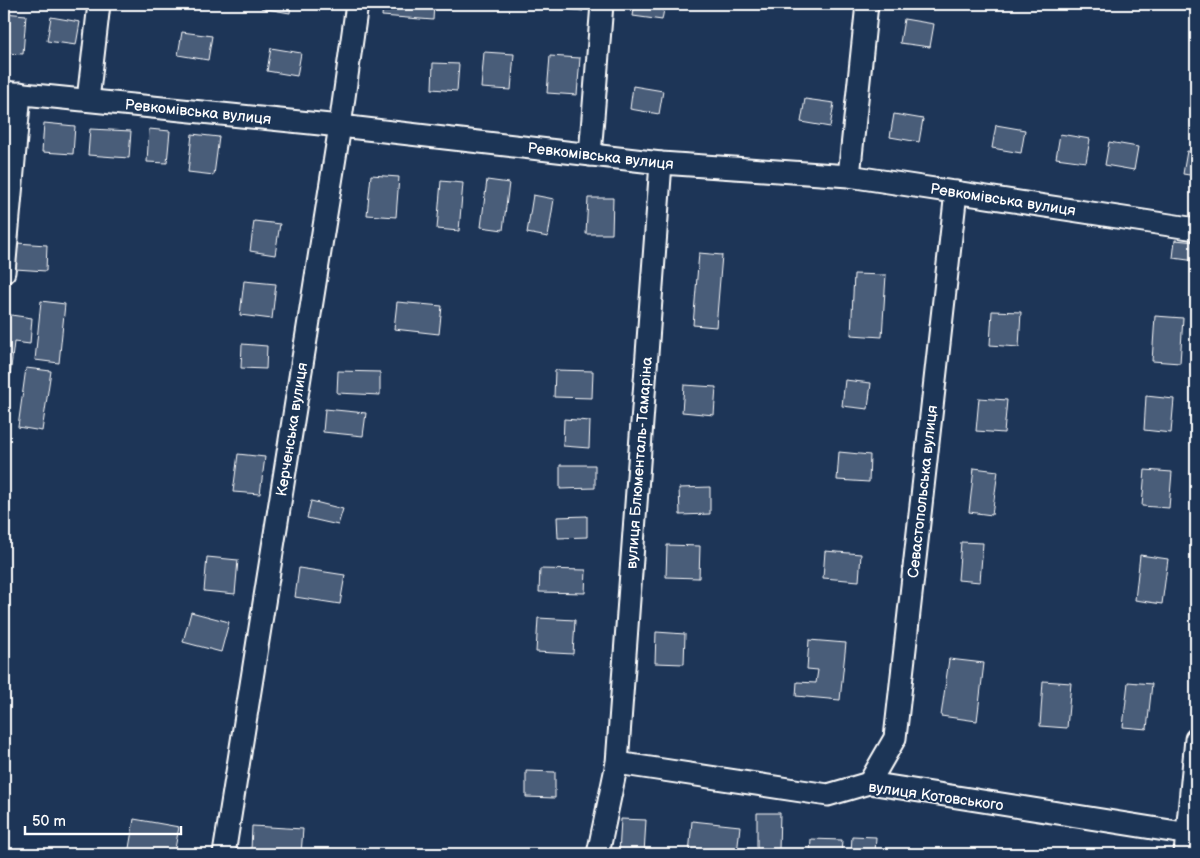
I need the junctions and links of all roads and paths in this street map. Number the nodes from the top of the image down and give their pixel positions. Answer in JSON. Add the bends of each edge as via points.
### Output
{"nodes":[{"id":1,"x":99,"y":4,"type":"edge"},
{"id":2,"x":357,"y":4,"type":"edge"},
{"id":3,"x":602,"y":4,"type":"edge"},
{"id":4,"x":867,"y":4,"type":"edge"},
{"id":5,"x":12,"y":92,"type":"edge"},
{"id":6,"x":88,"y":100,"type":"junction"},
{"id":7,"x":340,"y":126,"type":"junction"},
{"id":8,"x":590,"y":155,"type":"junction"},
{"id":9,"x":661,"y":163,"type":"junction"},
{"id":10,"x":849,"y":176,"type":"junction"},
{"id":11,"x":956,"y":192,"type":"junction"},
{"id":12,"x":1196,"y":229,"type":"edge"},
{"id":13,"x":4,"y":272,"type":"edge"},
{"id":14,"x":1196,"y":739,"type":"edge"},
{"id":15,"x":617,"y":763,"type":"junction"},
{"id":16,"x":869,"y":784,"type":"junction"},
{"id":17,"x":1189,"y":841,"type":"edge"},
{"id":18,"x":224,"y":854,"type":"edge"},
{"id":19,"x":598,"y":854,"type":"edge"}],
"edges":[{"from":1,"to":6,"type":"street"},
{"from":2,"to":7,"type":"street","name":"Керченська вулиця"},
{"from":3,"to":8,"type":"street"},
{"from":4,"to":10,"type":"street"},
{"from":5,"to":6,"type":"street","name":"Ревкомівська вулиця"},
{"from":5,"to":13,"type":"street"},
{"from":6,"to":7,"type":"street","name":"Ревкомівська вулиця"},
{"from":7,"to":8,"type":"street","name":"Ревкомівська вулиця"},
{"from":7,"to":18,"type":"street","name":"Керченська вулиця"},
{"from":8,"to":9,"type":"street","name":"Ревкомівська вулиця"},
{"from":9,"to":10,"type":"street","name":"Ревкомівська вулиця"},
{"from":9,"to":15,"type":"street","name":"вулиця Блюменталь-Тамаріна"},
{"from":10,"to":11,"type":"street","name":"Ревкомівська вулиця"},
{"from":11,"to":12,"type":"street","name":"Ревкомівська вулиця"},
{"from":11,"to":16,"type":"street","name":"Севастопольська вулиця","via":[[895,738]]},
{"from":14,"to":17,"type":"street"},
{"from":15,"to":16,"type":"street","name":"вулиця Котовського","via":[[828,795]]},
{"from":15,"to":19,"type":"street","name":"вулиця Блюменталь-Тамаріна"},
{"from":16,"to":17,"type":"street","name":"вулиця Котовського"}]}
